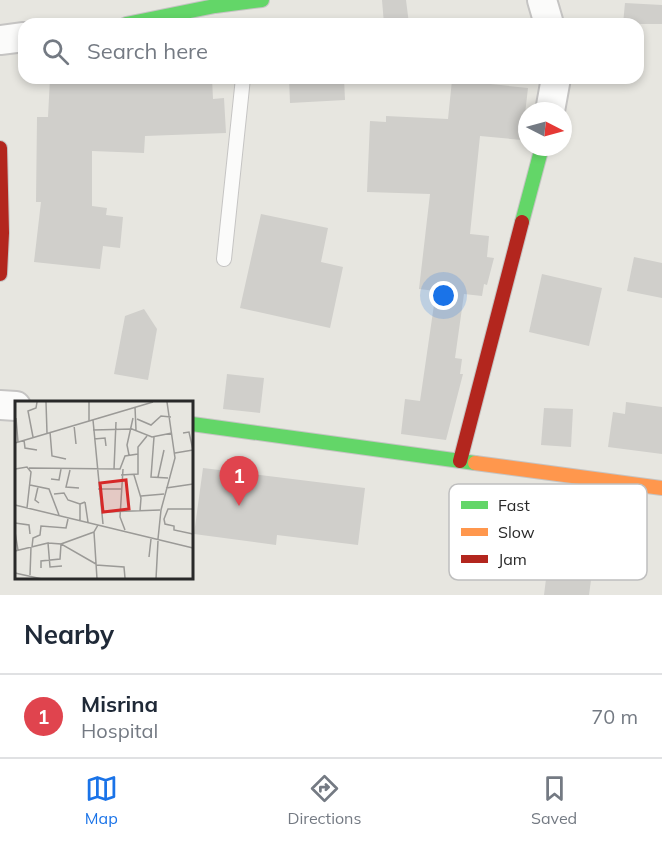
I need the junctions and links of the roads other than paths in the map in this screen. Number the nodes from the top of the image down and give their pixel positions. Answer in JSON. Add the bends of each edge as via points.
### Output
{"nodes":[{"id":1,"x":542,"y":0,"type":"edge"},
{"id":2,"x":215,"y":3,"type":"edge"},
{"id":3,"x":256,"y":5,"type":"edge"},
{"id":4,"x":151,"y":18,"type":"edge"},
{"id":5,"x":547,"y":18,"type":"edge"},
{"id":6,"x":18,"y":38,"type":"edge"},
{"id":7,"x":0,"y":39,"type":"edge"},
{"id":8,"x":242,"y":84,"type":"edge"},
{"id":9,"x":555,"y":84,"type":"edge"},
{"id":10,"x":552,"y":102,"type":"edge"},
{"id":11,"x":0,"y":148,"type":"edge"},
{"id":12,"x":540,"y":156,"type":"edge"},
{"id":13,"x":224,"y":259,"type":"dead end"},
{"id":14,"x":0,"y":274,"type":"edge"},
{"id":15,"x":0,"y":405,"type":"edge"},
{"id":16,"x":15,"y":406,"type":"edge"},
{"id":17,"x":194,"y":424,"type":"edge"},
{"id":18,"x":460,"y":460,"type":"junction"},
{"id":19,"x":633,"y":484,"type":"edge"},
{"id":20,"x":647,"y":486,"type":"edge"},
{"id":21,"x":662,"y":488,"type":"edge"}],
"edges":[{"from":1,"to":5,"type":"street"},
{"from":2,"to":3,"type":"street"},
{"from":2,"to":4,"type":"street"},
{"from":6,"to":7,"type":"street"},
{"from":8,"to":13,"type":"lane"},
{"from":9,"to":10,"type":"street"},
{"from":11,"to":14,"type":"street"},
{"from":12,"to":18,"type":"street"},
{"from":15,"to":16,"type":"street"},
{"from":17,"to":18,"type":"street"},
{"from":18,"to":19,"type":"street"},
{"from":20,"to":21,"type":"street"}]}
